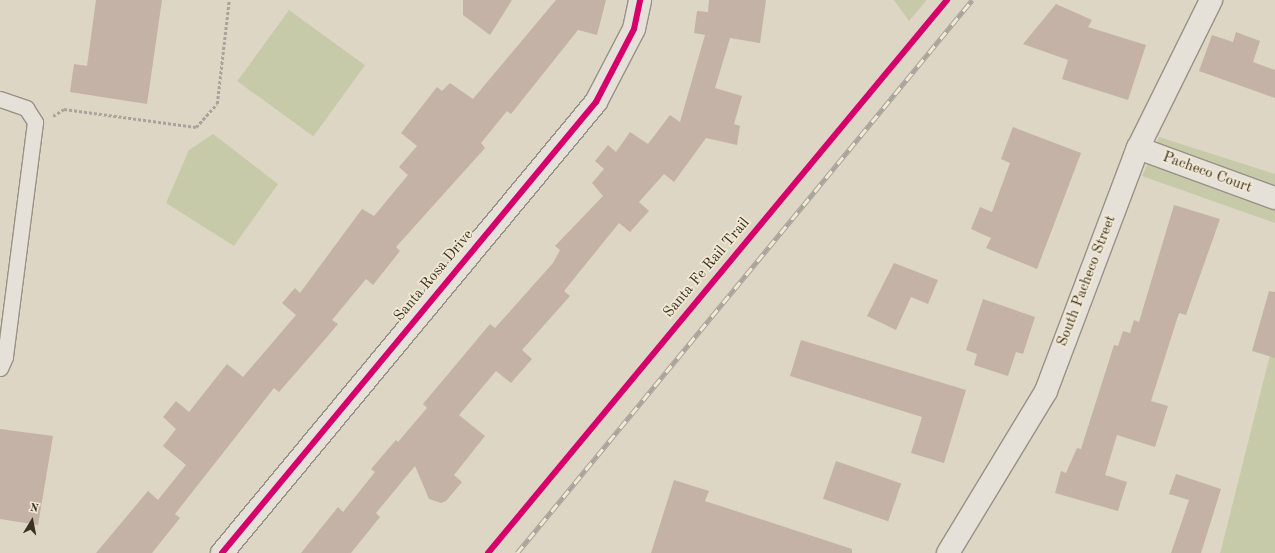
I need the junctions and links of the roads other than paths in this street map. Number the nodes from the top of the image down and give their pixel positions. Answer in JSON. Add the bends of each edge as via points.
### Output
{"nodes":[{"id":1,"x":640,"y":0,"type":"edge"},
{"id":2,"x":1211,"y":0,"type":"edge"},
{"id":3,"x":0,"y":99,"type":"edge"},
{"id":4,"x":1138,"y":148,"type":"junction"},
{"id":5,"x":1275,"y":198,"type":"edge"},
{"id":6,"x":0,"y":368,"type":"edge"},
{"id":7,"x":222,"y":553,"type":"edge"},
{"id":8,"x":948,"y":553,"type":"edge"}],
"edges":[{"from":1,"to":7,"type":"street","name":"Santa Rosa Drive","via":[[634,29],[596,102]]},
{"from":2,"to":4,"type":"street","name":"South Pacheco Street"},
{"from":3,"to":6,"type":"lane","via":[[26,108],[35,122],[4,357]]},
{"from":4,"to":5,"type":"street","name":"Pacheco Court"},
{"from":4,"to":8,"type":"street","name":"South Pacheco Street","via":[[1046,391]]}]}
